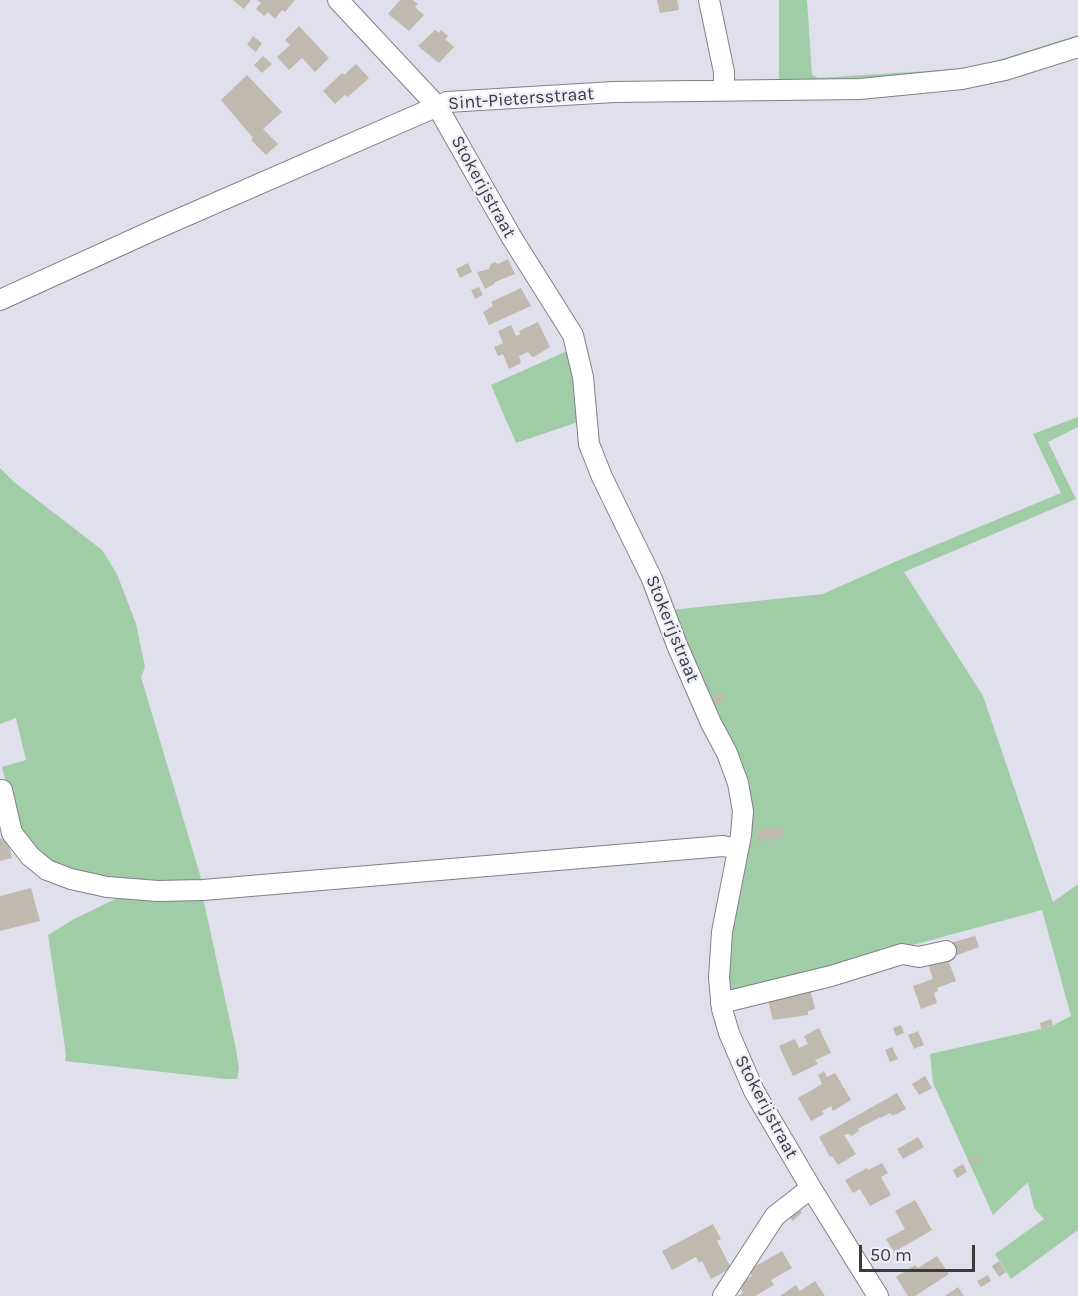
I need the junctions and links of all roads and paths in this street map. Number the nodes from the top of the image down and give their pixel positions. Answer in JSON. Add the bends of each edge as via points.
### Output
{"nodes":[{"id":1,"x":338,"y":0,"type":"edge"},
{"id":2,"x":710,"y":0,"type":"edge"},
{"id":3,"x":1078,"y":47,"type":"edge"},
{"id":4,"x":724,"y":91,"type":"junction"},
{"id":5,"x":438,"y":106,"type":"junction"},
{"id":6,"x":0,"y":300,"type":"edge"},
{"id":7,"x":1,"y":788,"type":"edge"},
{"id":8,"x":5,"y":829,"type":"edge"},
{"id":9,"x":738,"y":849,"type":"junction"},
{"id":10,"x":946,"y":951,"type":"dead end"},
{"id":11,"x":721,"y":1003,"type":"junction"},
{"id":12,"x":811,"y":1188,"type":"junction"},
{"id":13,"x":723,"y":1296,"type":"edge"},
{"id":14,"x":878,"y":1296,"type":"edge"}],
"edges":[{"from":1,"to":5,"type":"street","name":"Stokerijstraat"},
{"from":2,"to":4,"type":"street"},
{"from":3,"to":4,"type":"street","name":"Sint-Pietersstraat","via":[[962,79],[860,89]]},
{"from":4,"to":5,"type":"street","name":"Sint-Pietersstraat","via":[[577,94],[447,102]]},
{"from":5,"to":6,"type":"street","name":"Sint-Pietersstraat"},
{"from":5,"to":9,"type":"street","name":"Stokerijstraat","via":[[573,336],[583,377],[589,444],[652,579],[738,783],[743,811]]},
{"from":7,"to":8,"type":"street"},
{"from":8,"to":9,"type":"street","via":[[47,870],[108,887],[158,891],[723,846]]},
{"from":9,"to":11,"type":"street","name":"Stokerijstraat","via":[[722,932],[718,978]]},
{"from":10,"to":11,"type":"street","via":[[919,957],[902,954]]},
{"from":11,"to":12,"type":"street","name":"Stokerijstraat","via":[[729,1034],[754,1090]]},
{"from":12,"to":13,"type":"street","via":[[775,1216]]},
{"from":12,"to":14,"type":"street","name":"Stokerijstraat"}]}
